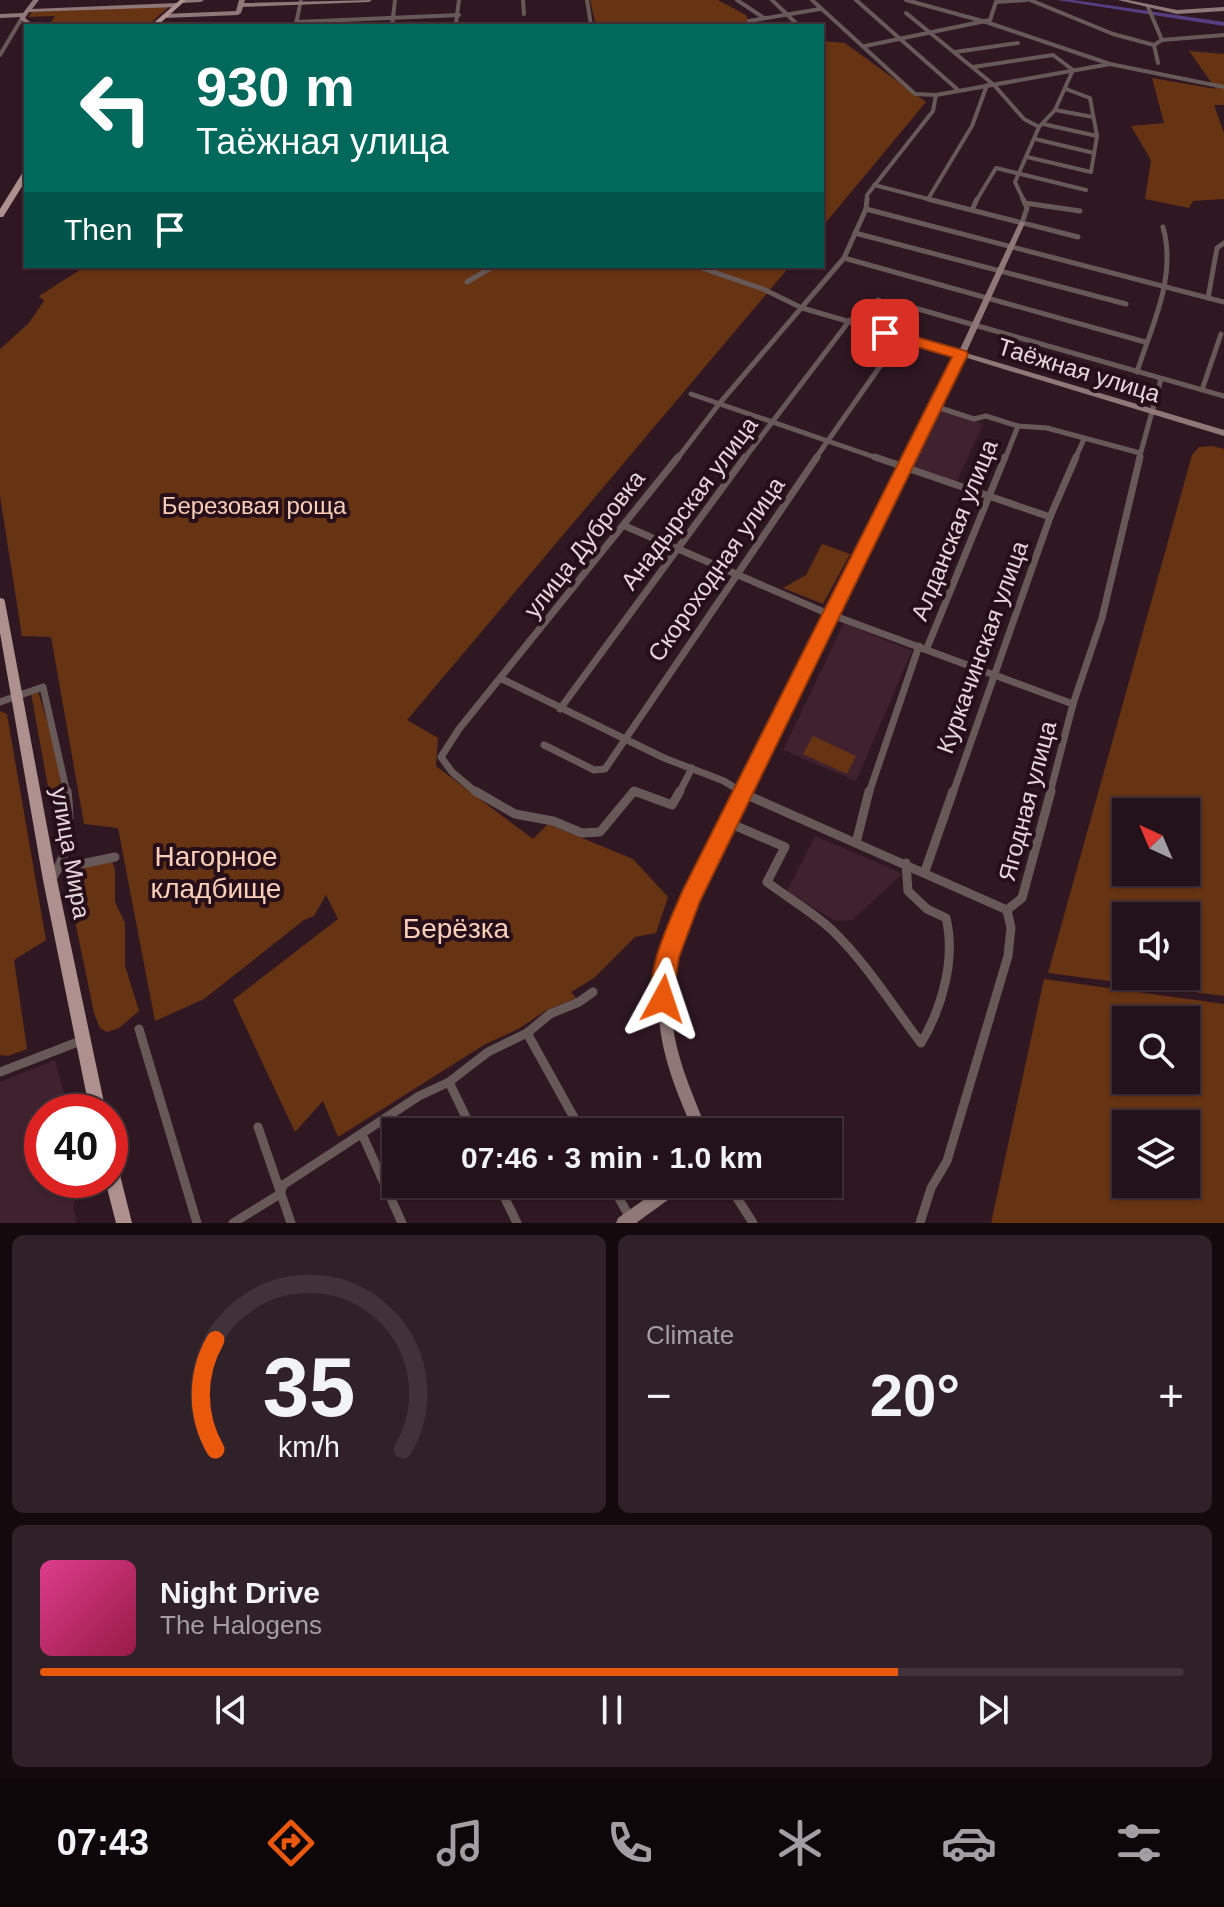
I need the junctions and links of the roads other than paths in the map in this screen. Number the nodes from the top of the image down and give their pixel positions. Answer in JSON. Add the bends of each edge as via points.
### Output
{"nodes":[{"id":1,"x":36,"y":0,"type":"edge"},
{"id":2,"x":201,"y":0,"type":"edge"},
{"id":3,"x":369,"y":0,"type":"edge"},
{"id":4,"x":395,"y":0,"type":"edge"},
{"id":5,"x":459,"y":0,"type":"edge"},
{"id":6,"x":523,"y":0,"type":"edge"},
{"id":7,"x":587,"y":0,"type":"edge"},
{"id":8,"x":737,"y":0,"type":"edge"},
{"id":9,"x":772,"y":0,"type":"edge"},
{"id":10,"x":812,"y":0,"type":"edge"},
{"id":11,"x":856,"y":0,"type":"edge"},
{"id":12,"x":906,"y":0,"type":"edge"},
{"id":13,"x":1028,"y":0,"type":"edge"},
{"id":14,"x":1121,"y":0,"type":"edge"},
{"id":15,"x":180,"y":2,"type":"edge"},
{"id":16,"x":301,"y":2,"type":"edge"},
{"id":17,"x":242,"y":3,"type":"edge"},
{"id":18,"x":820,"y":9,"type":"junction"},
{"id":19,"x":1224,"y":9,"type":"edge"},
{"id":20,"x":1149,"y":11,"type":"junction"},
{"id":21,"x":906,"y":13,"type":"dead end"},
{"id":22,"x":26,"y":14,"type":"junction"},
{"id":23,"x":524,"y":14,"type":"dead end"},
{"id":24,"x":785,"y":14,"type":"junction"},
{"id":25,"x":459,"y":15,"type":"junction"},
{"id":26,"x":0,"y":16,"type":"edge"},
{"id":27,"x":165,"y":16,"type":"junction"},
{"id":28,"x":393,"y":18,"type":"junction"},
{"id":29,"x":764,"y":18,"type":"junction"},
{"id":30,"x":749,"y":21,"type":"dead end"},
{"id":31,"x":986,"y":22,"type":"junction"},
{"id":32,"x":456,"y":23,"type":"dead end"},
{"id":33,"x":31,"y":24,"type":"edge"},
{"id":34,"x":155,"y":24,"type":"edge"},
{"id":35,"x":296,"y":24,"type":"edge"},
{"id":36,"x":392,"y":24,"type":"edge"},
{"id":37,"x":591,"y":24,"type":"edge"},
{"id":38,"x":797,"y":24,"type":"edge"},
{"id":39,"x":935,"y":35,"type":"junction"},
{"id":40,"x":1224,"y":35,"type":"edge"},
{"id":41,"x":902,"y":40,"type":"junction"},
{"id":42,"x":1162,"y":40,"type":"junction"},
{"id":43,"x":1018,"y":43,"type":"dead end"},
{"id":44,"x":1154,"y":45,"type":"junction"},
{"id":45,"x":865,"y":46,"type":"junction"},
{"id":46,"x":955,"y":52,"type":"junction"},
{"id":47,"x":0,"y":55,"type":"edge"},
{"id":48,"x":1158,"y":63,"type":"dead end"},
{"id":49,"x":1110,"y":64,"type":"junction"},
{"id":50,"x":973,"y":67,"type":"junction"},
{"id":51,"x":1073,"y":70,"type":"junction"},
{"id":52,"x":987,"y":85,"type":"junction"},
{"id":53,"x":994,"y":85,"type":"junction"},
{"id":54,"x":1224,"y":87,"type":"edge"},
{"id":55,"x":957,"y":89,"type":"junction"},
{"id":56,"x":1066,"y":89,"type":"junction"},
{"id":57,"x":936,"y":95,"type":"junction"},
{"id":58,"x":1055,"y":110,"type":"junction"},
{"id":59,"x":1093,"y":117,"type":"junction"},
{"id":60,"x":1041,"y":126,"type":"junction"},
{"id":61,"x":1097,"y":136,"type":"junction"},
{"id":62,"x":1035,"y":139,"type":"junction"},
{"id":63,"x":1094,"y":153,"type":"junction"},
{"id":64,"x":1027,"y":157,"type":"junction"},
{"id":65,"x":1018,"y":173,"type":"junction"},
{"id":66,"x":24,"y":177,"type":"edge"},
{"id":67,"x":874,"y":185,"type":"junction"},
{"id":68,"x":1086,"y":190,"type":"dead end"},
{"id":69,"x":928,"y":199,"type":"junction"},
{"id":70,"x":1025,"y":203,"type":"junction"},
{"id":71,"x":866,"y":209,"type":"junction"},
{"id":72,"x":972,"y":210,"type":"junction"},
{"id":73,"x":1080,"y":211,"type":"dead end"},
{"id":74,"x":0,"y":215,"type":"edge"},
{"id":75,"x":1022,"y":223,"type":"junction"},
{"id":76,"x":1163,"y":227,"type":"dead end"},
{"id":77,"x":855,"y":233,"type":"junction"},
{"id":78,"x":1078,"y":237,"type":"dead end"},
{"id":79,"x":1224,"y":243,"type":"edge"},
{"id":80,"x":1010,"y":246,"type":"junction"},
{"id":81,"x":844,"y":258,"type":"junction"},
{"id":82,"x":491,"y":268,"type":"edge"},
{"id":83,"x":702,"y":268,"type":"edge"},
{"id":84,"x":1000,"y":271,"type":"junction"},
{"id":85,"x":467,"y":282,"type":"dead end"},
{"id":86,"x":1164,"y":285,"type":"junction"},
{"id":87,"x":1208,"y":298,"type":"junction"},
{"id":88,"x":986,"y":299,"type":"junction"},
{"id":89,"x":878,"y":300,"type":"dead end"},
{"id":90,"x":1224,"y":302,"type":"edge"},
{"id":91,"x":1126,"y":304,"type":"dead end"},
{"id":92,"x":802,"y":308,"type":"junction"},
{"id":93,"x":850,"y":320,"type":"junction"},
{"id":94,"x":974,"y":326,"type":"junction"},
{"id":95,"x":1221,"y":334,"type":"dead end"},
{"id":96,"x":900,"y":338,"type":"junction"},
{"id":97,"x":1145,"y":342,"type":"junction"},
{"id":98,"x":961,"y":354,"type":"junction"},
{"id":99,"x":1137,"y":372,"type":"junction"},
{"id":100,"x":1161,"y":379,"type":"junction"},
{"id":101,"x":1202,"y":390,"type":"junction"},
{"id":102,"x":691,"y":394,"type":"dead end"},
{"id":103,"x":1224,"y":396,"type":"edge"},
{"id":104,"x":719,"y":404,"type":"junction"},
{"id":105,"x":937,"y":407,"type":"junction"},
{"id":106,"x":1150,"y":412,"type":"junction"},
{"id":107,"x":771,"y":422,"type":"junction"},
{"id":108,"x":1018,"y":426,"type":"junction"},
{"id":109,"x":1224,"y":433,"type":"edge"},
{"id":110,"x":1084,"y":439,"type":"junction"},
{"id":111,"x":829,"y":443,"type":"junction"},
{"id":112,"x":1140,"y":453,"type":"junction"},
{"id":113,"x":905,"y":468,"type":"junction"},
{"id":114,"x":988,"y":497,"type":"junction"},
{"id":115,"x":1050,"y":517,"type":"junction"},
{"id":116,"x":625,"y":526,"type":"junction"},
{"id":117,"x":675,"y":549,"type":"junction"},
{"id":118,"x":735,"y":574,"type":"junction"},
{"id":119,"x":0,"y":602,"type":"edge"},
{"id":120,"x":831,"y":615,"type":"junction"},
{"id":121,"x":923,"y":647,"type":"junction"},
{"id":122,"x":994,"y":672,"type":"junction"},
{"id":123,"x":502,"y":679,"type":"junction"},
{"id":124,"x":17,"y":696,"type":"junction"},
{"id":125,"x":0,"y":702,"type":"edge"},
{"id":126,"x":1073,"y":704,"type":"junction"},
{"id":127,"x":560,"y":709,"type":"junction"},
{"id":128,"x":624,"y":738,"type":"junction"},
{"id":129,"x":544,"y":745,"type":"dead end"},
{"id":130,"x":692,"y":768,"type":"junction"},
{"id":131,"x":744,"y":792,"type":"junction"},
{"id":132,"x":729,"y":823,"type":"junction"},
{"id":133,"x":856,"y":843,"type":"junction"},
{"id":134,"x":115,"y":857,"type":"dead end"},
{"id":135,"x":906,"y":863,"type":"junction"},
{"id":136,"x":62,"y":868,"type":"junction"},
{"id":137,"x":925,"y":871,"type":"junction"},
{"id":138,"x":50,"y":880,"type":"junction"},
{"id":139,"x":1007,"y":910,"type":"junction"},
{"id":140,"x":593,"y":992,"type":"dead end"},
{"id":141,"x":139,"y":1029,"type":"dead end"},
{"id":142,"x":527,"y":1033,"type":"junction"},
{"id":143,"x":83,"y":1040,"type":"junction"},
{"id":144,"x":0,"y":1072,"type":"edge"},
{"id":145,"x":449,"y":1082,"type":"junction"},
{"id":146,"x":94,"y":1094,"type":"edge"},
{"id":147,"x":466,"y":1118,"type":"edge"},
{"id":148,"x":574,"y":1118,"type":"edge"},
{"id":149,"x":695,"y":1118,"type":"edge"},
{"id":150,"x":258,"y":1127,"type":"dead end"},
{"id":151,"x":362,"y":1134,"type":"junction"},
{"id":152,"x":280,"y":1194,"type":"junction"},
{"id":153,"x":118,"y":1198,"type":"edge"},
{"id":154,"x":505,"y":1198,"type":"edge"},
{"id":155,"x":618,"y":1198,"type":"edge"},
{"id":156,"x":659,"y":1198,"type":"edge"},
{"id":157,"x":737,"y":1198,"type":"edge"},
{"id":158,"x":629,"y":1221,"type":"edge"},
{"id":159,"x":124,"y":1223,"type":"edge"},
{"id":160,"x":197,"y":1223,"type":"edge"},
{"id":161,"x":233,"y":1223,"type":"edge"},
{"id":162,"x":291,"y":1223,"type":"edge"},
{"id":163,"x":402,"y":1223,"type":"edge"},
{"id":164,"x":517,"y":1223,"type":"edge"},
{"id":165,"x":753,"y":1223,"type":"edge"},
{"id":166,"x":920,"y":1223,"type":"edge"}],
"edges":[{"from":1,"to":22,"type":"street"},
{"from":2,"to":15,"type":"street"},
{"from":3,"to":16,"type":"street"},
{"from":4,"to":28,"type":"street"},
{"from":5,"to":25,"type":"street"},
{"from":6,"to":23,"type":"street"},
{"from":7,"to":37,"type":"street"},
{"from":8,"to":29,"type":"street"},
{"from":9,"to":24,"type":"street"},
{"from":10,"to":18,"type":"street"},
{"from":11,"to":41,"type":"street"},
{"from":12,"to":31,"type":"street"},
{"from":13,"to":31,"type":"street","via":[[996,2]]},
{"from":13,"to":44,"type":"street"},
{"from":14,"to":20,"type":"street"},
{"from":15,"to":22,"type":"street"},
{"from":15,"to":27,"type":"main road"},
{"from":16,"to":17,"type":"street"},
{"from":16,"to":35,"type":"street"},
{"from":17,"to":27,"type":"street","via":[[238,13]]},
{"from":18,"to":24,"type":"street"},
{"from":18,"to":45,"type":"street"},
{"from":19,"to":20,"type":"street"},
{"from":20,"to":42,"type":"street"},
{"from":21,"to":39,"type":"street"},
{"from":22,"to":26,"type":"street"},
{"from":22,"to":33,"type":"street"},
{"from":22,"to":47,"type":"street"},
{"from":24,"to":29,"type":"street"},
{"from":24,"to":38,"type":"street"},
{"from":25,"to":28,"type":"street"},
{"from":25,"to":32,"type":"street"},
{"from":27,"to":34,"type":"main road"},
{"from":28,"to":35,"type":"street"},
{"from":28,"to":36,"type":"street"},
{"from":29,"to":30,"type":"street"},
{"from":31,"to":39,"type":"street"},
{"from":31,"to":49,"type":"street"},
{"from":39,"to":41,"type":"street"},
{"from":39,"to":46,"type":"street"},
{"from":40,"to":42,"type":"street"},
{"from":41,"to":45,"type":"street"},
{"from":41,"to":55,"type":"street"},
{"from":42,"to":44,"type":"street"},
{"from":43,"to":46,"type":"street"},
{"from":44,"to":48,"type":"street"},
{"from":45,"to":57,"type":"street","via":[[915,94]]},
{"from":46,"to":50,"type":"street"},
{"from":49,"to":51,"type":"street"},
{"from":49,"to":54,"type":"street"},
{"from":50,"to":51,"type":"street","via":[[1053,55]]},
{"from":50,"to":53,"type":"street"},
{"from":51,"to":53,"type":"street"},
{"from":51,"to":56,"type":"street"},
{"from":52,"to":53,"type":"street"},
{"from":52,"to":55,"type":"street"},
{"from":52,"to":69,"type":"street","via":[[968,133]]},
{"from":53,"to":60,"type":"street","via":[[1024,119]]},
{"from":55,"to":57,"type":"street"},
{"from":56,"to":58,"type":"street"},
{"from":56,"to":59,"type":"street","via":[[1090,98]]},
{"from":57,"to":67,"type":"street","name":"улица Дубровка","via":[[933,111]]},
{"from":58,"to":59,"type":"street"},
{"from":58,"to":60,"type":"street"},
{"from":59,"to":61,"type":"street"},
{"from":60,"to":61,"type":"street"},
{"from":60,"to":62,"type":"street"},
{"from":61,"to":63,"type":"street"},
{"from":62,"to":63,"type":"street"},
{"from":62,"to":64,"type":"street"},
{"from":63,"to":64,"type":"street","via":[[1091,172]]},
{"from":64,"to":65,"type":"street"},
{"from":65,"to":68,"type":"street"},
{"from":65,"to":70,"type":"street","via":[[1015,188]]},
{"from":65,"to":72,"type":"street","via":[[996,168]]},
{"from":66,"to":74,"type":"main road"},
{"from":67,"to":69,"type":"street"},
{"from":67,"to":71,"type":"street","name":"улица Дубровка"},
{"from":69,"to":72,"type":"street"},
{"from":70,"to":73,"type":"street"},
{"from":70,"to":75,"type":"street"},
{"from":71,"to":77,"type":"street","name":"улица Дубровка"},
{"from":71,"to":80,"type":"street"},
{"from":72,"to":75,"type":"street"},
{"from":75,"to":78,"type":"street"},
{"from":75,"to":80,"type":"street"},
{"from":76,"to":86,"type":"street"},
{"from":77,"to":81,"type":"street","name":"улица Дубровка"},
{"from":77,"to":84,"type":"street"},
{"from":79,"to":87,"type":"street","via":[[1217,248]]},
{"from":80,"to":84,"type":"street"},
{"from":80,"to":86,"type":"street"},
{"from":81,"to":88,"type":"street"},
{"from":81,"to":92,"type":"street","name":"улица Дубровка"},
{"from":82,"to":85,"type":"street"},
{"from":83,"to":92,"type":"street","name":"Таёжная улица"},
{"from":84,"to":88,"type":"street"},
{"from":84,"to":91,"type":"street"},
{"from":86,"to":87,"type":"street"},
{"from":86,"to":97,"type":"street"},
{"from":87,"to":90,"type":"street"},
{"from":88,"to":94,"type":"street"},
{"from":88,"to":97,"type":"street"},
{"from":89,"to":94,"type":"street"},
{"from":92,"to":93,"type":"street","name":"Таёжная улица"},
{"from":92,"to":104,"type":"street","name":"улица Дубровка"},
{"from":93,"to":96,"type":"street","name":"Таёжная улица"},
{"from":93,"to":107,"type":"street","name":"Анадырская улица"},
{"from":94,"to":98,"type":"street"},
{"from":94,"to":99,"type":"street"},
{"from":95,"to":101,"type":"street"},
{"from":96,"to":98,"type":"street","name":"Таёжная улица"},
{"from":96,"to":111,"type":"street","name":"Скороходная улица"},
{"from":97,"to":99,"type":"street"},
{"from":98,"to":105,"type":"street"},
{"from":98,"to":106,"type":"street","name":"Таёжная улица"},
{"from":99,"to":100,"type":"street"},
{"from":100,"to":101,"type":"street"},
{"from":100,"to":106,"type":"street","name":"Ягодная улица"},
{"from":101,"to":103,"type":"street"},
{"from":102,"to":104,"type":"street"},
{"from":104,"to":107,"type":"street"},
{"from":104,"to":116,"type":"street","name":"улица Дубровка"},
{"from":105,"to":108,"type":"street"},
{"from":105,"to":113,"type":"street"},
{"from":106,"to":109,"type":"street","name":"Таёжная улица"},
{"from":106,"to":112,"type":"street","name":"Ягодная улица"},
{"from":107,"to":111,"type":"street"},
{"from":107,"to":117,"type":"street","name":"Анадырская улица"},
{"from":108,"to":110,"type":"street"},
{"from":108,"to":114,"type":"street","name":"Алданская улица"},
{"from":110,"to":112,"type":"street"},
{"from":110,"to":115,"type":"street","name":"Куркачинская улица"},
{"from":111,"to":113,"type":"street"},
{"from":111,"to":118,"type":"street","name":"Скороходная улица"},
{"from":112,"to":126,"type":"street","name":"Ягодная улица","via":[[1102,618]]},
{"from":113,"to":114,"type":"street"},
{"from":113,"to":120,"type":"street"},
{"from":114,"to":115,"type":"street"},
{"from":114,"to":121,"type":"street","name":"Алданская улица"},
{"from":115,"to":122,"type":"street","name":"Куркачинская улица"},
{"from":116,"to":117,"type":"street"},
{"from":116,"to":123,"type":"street","name":"улица Дубровка"},
{"from":117,"to":118,"type":"street"},
{"from":117,"to":127,"type":"street","name":"Анадырская улица"},
{"from":118,"to":120,"type":"street"},
{"from":118,"to":128,"type":"street","name":"Скороходная улица"},
{"from":119,"to":124,"type":"main road","name":"улица Мира"},
{"from":120,"to":121,"type":"street"},
{"from":120,"to":131,"type":"street"},
{"from":121,"to":122,"type":"street"},
{"from":121,"to":133,"type":"street","name":"Алданская улица","via":[[890,719]]},
{"from":122,"to":126,"type":"street"},
{"from":122,"to":137,"type":"street","name":"Куркачинская улица"},
{"from":123,"to":127,"type":"street"},
{"from":123,"to":130,"type":"street","name":"улица Дубровка","via":[[441,757],[455,775],[515,814],[593,835],[634,791],[672,805]]},
{"from":124,"to":125,"type":"street"},
{"from":124,"to":136,"type":"street","via":[[43,687],[71,826]]},
{"from":124,"to":138,"type":"main road","name":"улица Мира"},
{"from":126,"to":139,"type":"street","name":"Ягодная улица","via":[[1022,898]]},
{"from":127,"to":128,"type":"street"},
{"from":128,"to":129,"type":"street","name":"Скороходная улица","via":[[602,771]]},
{"from":128,"to":130,"type":"street"},
{"from":130,"to":131,"type":"street"},
{"from":131,"to":132,"type":"street"},
{"from":131,"to":133,"type":"street"},
{"from":132,"to":135,"type":"street","via":[[785,847],[767,882],[831,929],[876,979],[921,1043],[931,1030],[951,931],[946,918],[908,891]]},
{"from":132,"to":149,"type":"street","via":[[673,936],[664,974],[665,1032],[677,1080]]},
{"from":133,"to":135,"type":"street"},
{"from":134,"to":136,"type":"street"},
{"from":135,"to":137,"type":"street"},
{"from":136,"to":138,"type":"street"},
{"from":137,"to":139,"type":"street"},
{"from":138,"to":143,"type":"main road","name":"улица Мира"},
{"from":139,"to":166,"type":"street","name":"Ягодная улица","via":[[1008,956],[947,1161]]},
{"from":140,"to":142,"type":"street","via":[[550,1014]]},
{"from":141,"to":160,"type":"street"},
{"from":142,"to":145,"type":"street","via":[[488,1052]]},
{"from":142,"to":148,"type":"street"},
{"from":143,"to":144,"type":"street"},
{"from":143,"to":146,"type":"main road","name":"улица Мира"},
{"from":145,"to":147,"type":"street"},
{"from":145,"to":151,"type":"street"},
{"from":150,"to":152,"type":"street"},
{"from":151,"to":152,"type":"street","via":[[283,1185]]},
{"from":151,"to":163,"type":"street"},
{"from":152,"to":161,"type":"street"},
{"from":152,"to":162,"type":"street"},
{"from":153,"to":159,"type":"main road"},
{"from":154,"to":164,"type":"street"},
{"from":155,"to":158,"type":"street"},
{"from":156,"to":158,"type":"street"},
{"from":157,"to":165,"type":"street"}]}
